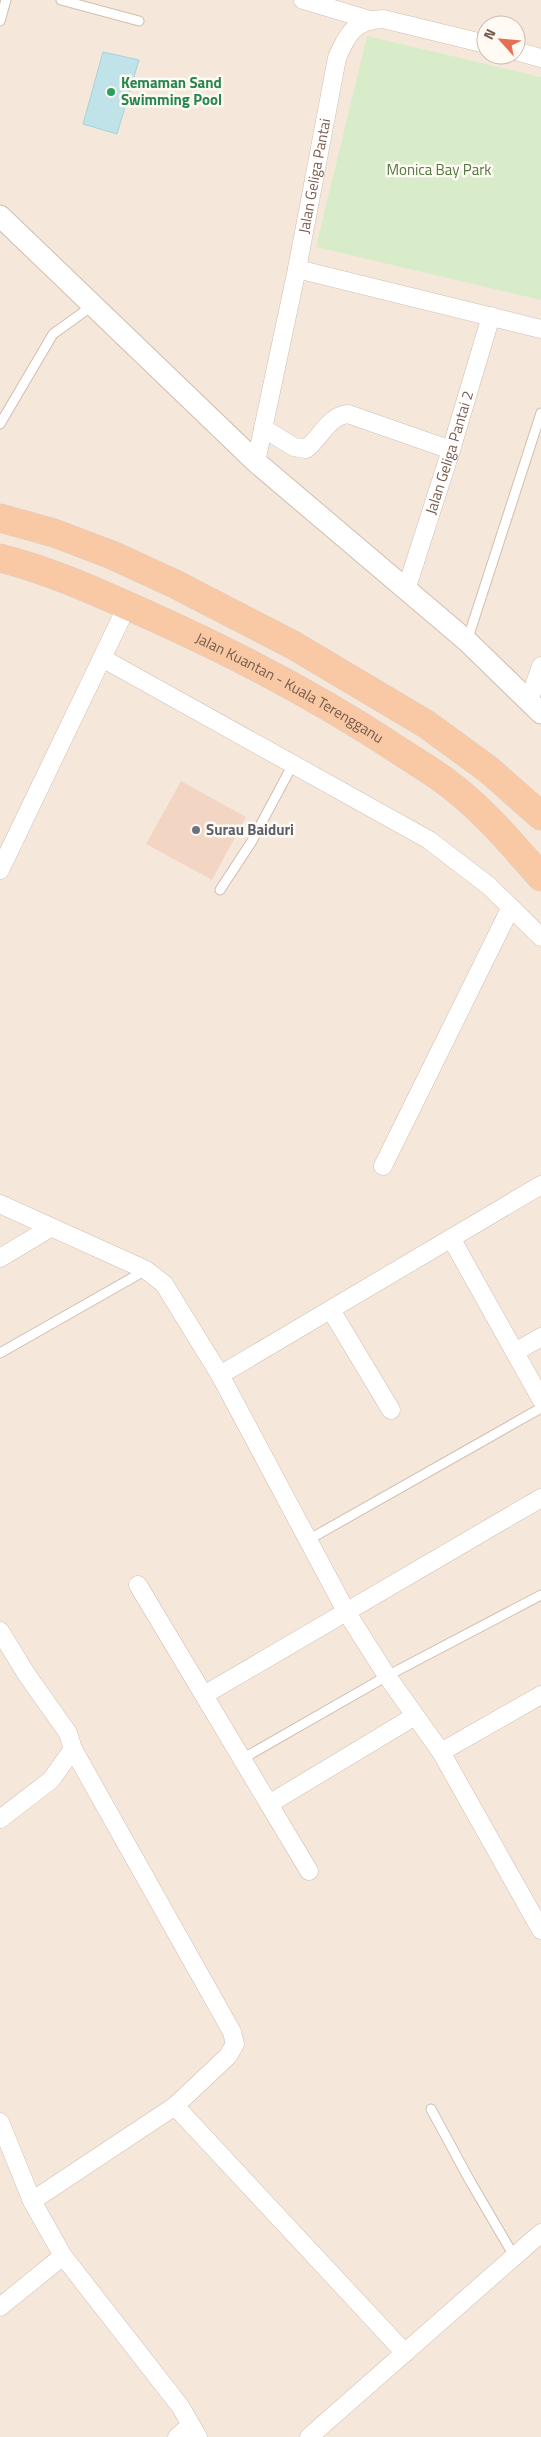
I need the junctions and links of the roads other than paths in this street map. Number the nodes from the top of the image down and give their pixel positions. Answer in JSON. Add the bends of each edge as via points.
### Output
{"nodes":[{"id":1,"x":6,"y":0,"type":"edge"},
{"id":2,"x":61,"y":0,"type":"edge"},
{"id":3,"x":303,"y":0,"type":"edge"},
{"id":4,"x":370,"y":20,"type":"junction"},
{"id":5,"x":0,"y":21,"type":"edge"},
{"id":6,"x":140,"y":21,"type":"dead end"},
{"id":7,"x":476,"y":42,"type":"edge"},
{"id":8,"x":526,"y":54,"type":"edge"},
{"id":9,"x":541,"y":58,"type":"edge"},
{"id":10,"x":0,"y":216,"type":"edge"},
{"id":11,"x":297,"y":269,"type":"junction"},
{"id":12,"x":92,"y":306,"type":"junction"},
{"id":13,"x":491,"y":316,"type":"junction"},
{"id":14,"x":541,"y":329,"type":"edge"},
{"id":15,"x":541,"y":413,"type":"edge"},
{"id":16,"x":0,"y":424,"type":"edge"},
{"id":17,"x":263,"y":428,"type":"junction"},
{"id":18,"x":451,"y":450,"type":"junction"},
{"id":19,"x":256,"y":462,"type":"junction"},
{"id":20,"x":0,"y":518,"type":"edge"},
{"id":21,"x":0,"y":558,"type":"edge"},
{"id":22,"x":406,"y":590,"type":"junction"},
{"id":23,"x":127,"y":606,"type":"junction"},
{"id":24,"x":467,"y":641,"type":"junction"},
{"id":25,"x":102,"y":658,"type":"junction"},
{"id":26,"x":541,"y":666,"type":"edge"},
{"id":27,"x":535,"y":707,"type":"edge"},
{"id":28,"x":293,"y":764,"type":"junction"},
{"id":29,"x":541,"y":816,"type":"edge"},
{"id":30,"x":0,"y":870,"type":"edge"},
{"id":31,"x":541,"y":877,"type":"edge"},
{"id":32,"x":220,"y":890,"type":"dead end"},
{"id":33,"x":512,"y":907,"type":"junction"},
{"id":34,"x":541,"y":937,"type":"edge"},
{"id":35,"x":383,"y":1166,"type":"dead end"},
{"id":36,"x":541,"y":1185,"type":"edge"},
{"id":37,"x":0,"y":1204,"type":"edge"},
{"id":38,"x":50,"y":1228,"type":"junction"},
{"id":39,"x":451,"y":1238,"type":"junction"},
{"id":40,"x":0,"y":1258,"type":"edge"},
{"id":41,"x":146,"y":1270,"type":"junction"},
{"id":42,"x":331,"y":1310,"type":"junction"},
{"id":43,"x":541,"y":1337,"type":"edge"},
{"id":44,"x":515,"y":1352,"type":"junction"},
{"id":45,"x":0,"y":1353,"type":"edge"},
{"id":46,"x":220,"y":1375,"type":"junction"},
{"id":47,"x":541,"y":1399,"type":"edge"},
{"id":48,"x":541,"y":1408,"type":"edge"},
{"id":49,"x":391,"y":1410,"type":"dead end"},
{"id":50,"x":541,"y":1498,"type":"edge"},
{"id":51,"x":308,"y":1540,"type":"junction"},
{"id":52,"x":138,"y":1585,"type":"dead end"},
{"id":53,"x":541,"y":1595,"type":"edge"},
{"id":54,"x":347,"y":1613,"type":"junction"},
{"id":55,"x":0,"y":1631,"type":"edge"},
{"id":56,"x":387,"y":1676,"type":"junction"},
{"id":57,"x":204,"y":1695,"type":"junction"},
{"id":58,"x":541,"y":1695,"type":"edge"},
{"id":59,"x":414,"y":1716,"type":"junction"},
{"id":60,"x":72,"y":1749,"type":"junction"},
{"id":61,"x":441,"y":1752,"type":"junction"},
{"id":62,"x":242,"y":1759,"type":"junction"},
{"id":63,"x":269,"y":1804,"type":"junction"},
{"id":64,"x":0,"y":1819,"type":"edge"},
{"id":65,"x":309,"y":1871,"type":"dead end"},
{"id":66,"x":541,"y":1930,"type":"edge"},
{"id":67,"x":175,"y":2106,"type":"junction"},
{"id":68,"x":431,"y":2109,"type":"dead end"},
{"id":69,"x":0,"y":2122,"type":"edge"},
{"id":70,"x":32,"y":2201,"type":"junction"},
{"id":71,"x":541,"y":2232,"type":"edge"},
{"id":72,"x":63,"y":2256,"type":"junction"},
{"id":73,"x":514,"y":2256,"type":"junction"},
{"id":74,"x":0,"y":2308,"type":"edge"},
{"id":75,"x":405,"y":2353,"type":"junction"},
{"id":76,"x":195,"y":2431,"type":"edge"},
{"id":77,"x":177,"y":2437,"type":"edge"},
{"id":78,"x":310,"y":2437,"type":"edge"}],
"edges":[{"from":1,"to":5,"type":"lane"},
{"from":2,"to":6,"type":"lane"},
{"from":3,"to":4,"type":"street"},
{"from":4,"to":7,"type":"street","via":[[383,20]]},
{"from":4,"to":11,"type":"street","name":"Jalan Geliga Pantai","via":[[359,24],[348,35],[337,58]]},
{"from":8,"to":9,"type":"street"},
{"from":10,"to":12,"type":"street"},
{"from":11,"to":13,"type":"street"},
{"from":11,"to":17,"type":"street","name":"Jalan Geliga Pantai"},
{"from":12,"to":16,"type":"lane","via":[[53,334]]},
{"from":12,"to":19,"type":"street"},
{"from":13,"to":14,"type":"street"},
{"from":13,"to":18,"type":"street","name":"Jalan Geliga Pantai 2"},
{"from":15,"to":24,"type":"lane"},
{"from":17,"to":18,"type":"street","via":[[294,447],[306,449],[332,420],[348,414]]},
{"from":17,"to":19,"type":"street","name":"Jalan Geliga Pantai"},
{"from":18,"to":22,"type":"street","name":"Jalan Geliga Pantai 2"},
{"from":19,"to":22,"type":"street"},
{"from":20,"to":29,"type":"highway","via":[[54,533],[112,555],[293,645],[426,724],[489,770]]},
{"from":21,"to":23,"type":"highway","name":"Jalan Kuantan - Kuala Terengganu"},
{"from":22,"to":24,"type":"street"},
{"from":23,"to":25,"type":"street"},
{"from":23,"to":31,"type":"highway","name":"Jalan Kuantan - Kuala Terengganu","via":[[305,693],[445,780],[490,820]]},
{"from":24,"to":27,"type":"street"},
{"from":25,"to":28,"type":"street"},
{"from":25,"to":30,"type":"street"},
{"from":26,"to":27,"type":"street"},
{"from":28,"to":32,"type":"lane","via":[[252,841]]},
{"from":28,"to":33,"type":"street","via":[[429,840]]},
{"from":33,"to":34,"type":"street"},
{"from":33,"to":35,"type":"street"},
{"from":36,"to":39,"type":"street"},
{"from":37,"to":38,"type":"street"},
{"from":38,"to":40,"type":"street"},
{"from":38,"to":41,"type":"street"},
{"from":39,"to":42,"type":"street"},
{"from":39,"to":44,"type":"street"},
{"from":41,"to":45,"type":"lane"},
{"from":41,"to":46,"type":"street","via":[[164,1284]]},
{"from":42,"to":46,"type":"street"},
{"from":42,"to":49,"type":"street"},
{"from":43,"to":44,"type":"street"},
{"from":44,"to":47,"type":"street"},
{"from":46,"to":51,"type":"street"},
{"from":48,"to":51,"type":"lane"},
{"from":50,"to":54,"type":"street"},
{"from":51,"to":54,"type":"street"},
{"from":52,"to":57,"type":"street"},
{"from":53,"to":56,"type":"lane"},
{"from":54,"to":56,"type":"street"},
{"from":54,"to":57,"type":"street"},
{"from":55,"to":60,"type":"street","via":[[68,1733]]},
{"from":56,"to":59,"type":"street"},
{"from":56,"to":62,"type":"lane"},
{"from":57,"to":62,"type":"street"},
{"from":58,"to":61,"type":"street"},
{"from":59,"to":61,"type":"street"},
{"from":59,"to":63,"type":"street"},
{"from":60,"to":64,"type":"street","via":[[52,1780]]},
{"from":60,"to":67,"type":"street","via":[[232,2032],[235,2044],[228,2056]]},
{"from":61,"to":66,"type":"street"},
{"from":62,"to":63,"type":"street"},
{"from":63,"to":65,"type":"street"},
{"from":67,"to":70,"type":"street"},
{"from":67,"to":75,"type":"street"},
{"from":68,"to":73,"type":"lane"},
{"from":69,"to":70,"type":"street"},
{"from":70,"to":72,"type":"street"},
{"from":71,"to":73,"type":"street"},
{"from":72,"to":74,"type":"street"},
{"from":72,"to":76,"type":"street","via":[[180,2406]]},
{"from":73,"to":75,"type":"street"},
{"from":75,"to":78,"type":"street"},
{"from":76,"to":77,"type":"street"}]}
